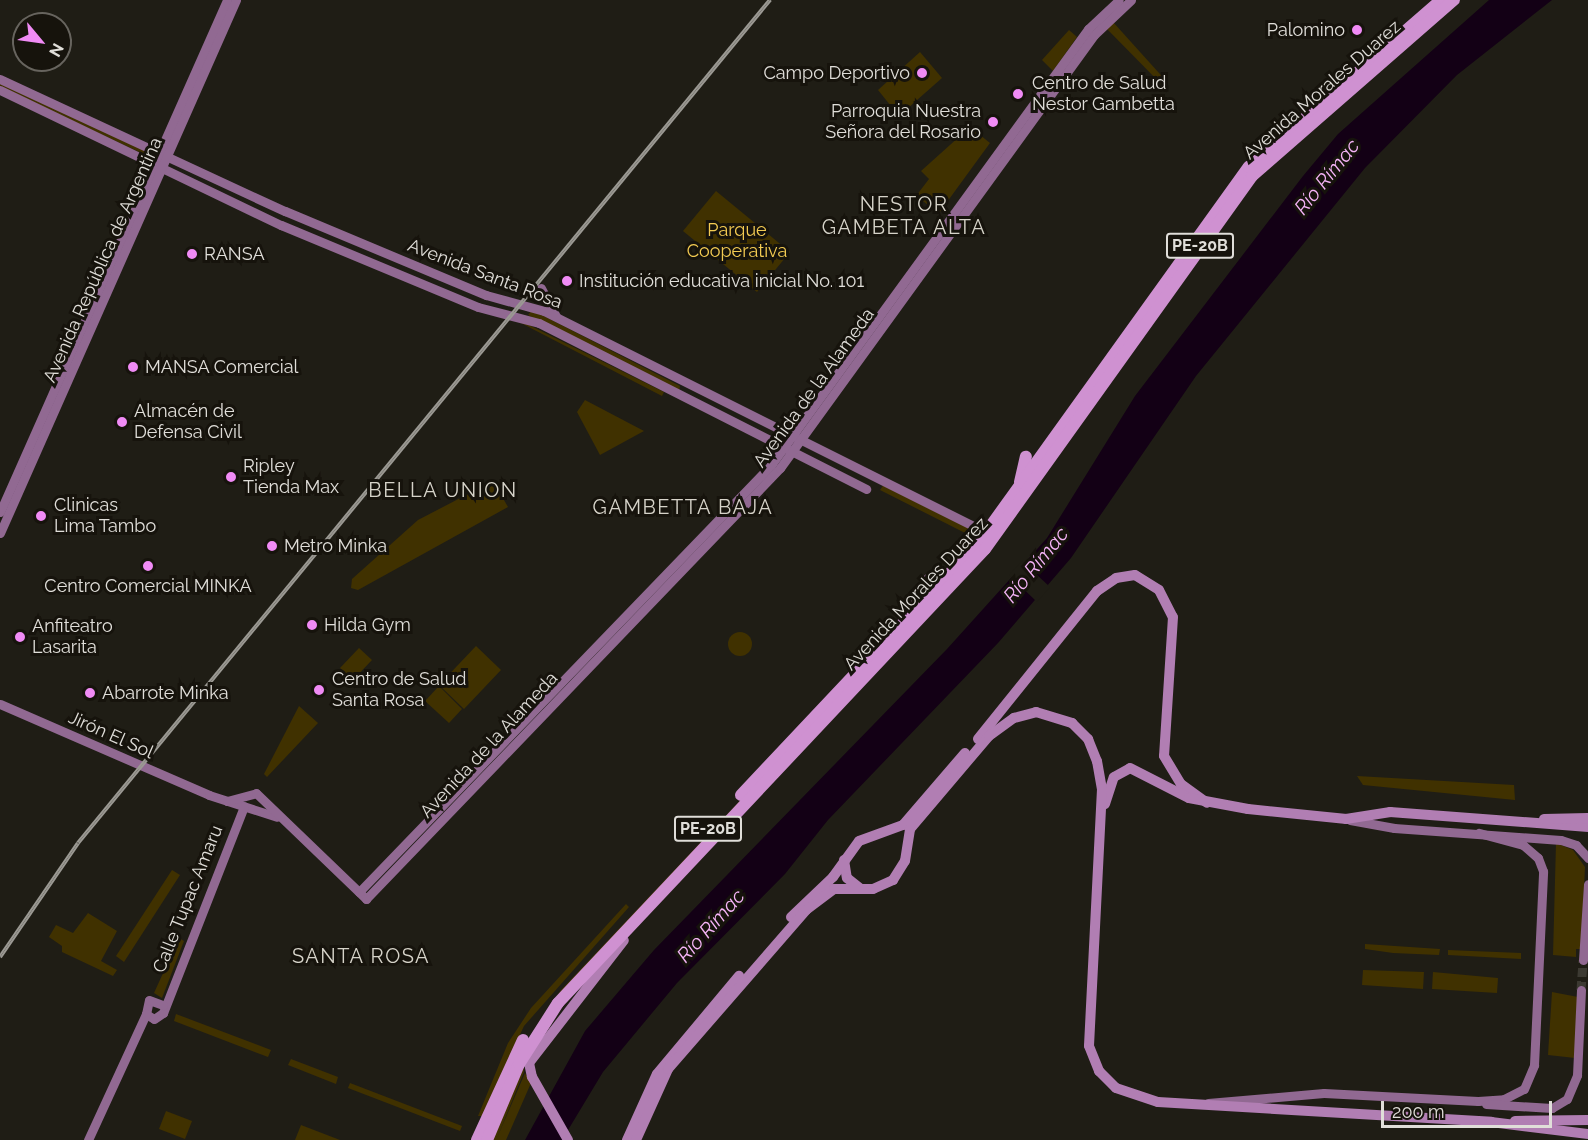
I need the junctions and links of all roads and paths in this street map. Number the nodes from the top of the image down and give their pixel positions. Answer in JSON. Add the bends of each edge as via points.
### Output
{"nodes":[{"id":1,"x":227,"y":0,"type":"edge"},
{"id":2,"x":236,"y":0,"type":"edge"},
{"id":3,"x":1119,"y":0,"type":"edge"},
{"id":4,"x":1131,"y":0,"type":"edge"},
{"id":5,"x":1441,"y":0,"type":"edge"},
{"id":6,"x":1454,"y":0,"type":"edge"},
{"id":7,"x":0,"y":79,"type":"edge"},
{"id":8,"x":0,"y":90,"type":"edge"},
{"id":9,"x":164,"y":152,"type":"junction"},
{"id":10,"x":159,"y":163,"type":"junction"},
{"id":11,"x":541,"y":288,"type":"dead end"},
{"id":12,"x":558,"y":318,"type":"junction"},
{"id":13,"x":855,"y":352,"type":"junction"},
{"id":14,"x":671,"y":391,"type":"junction"},
{"id":15,"x":666,"y":401,"type":"dead end"},
{"id":16,"x":749,"y":413,"type":"junction"},
{"id":17,"x":742,"y":426,"type":"junction"},
{"id":18,"x":794,"y":436,"type":"junction"},
{"id":19,"x":787,"y":449,"type":"junction"},
{"id":20,"x":1026,"y":458,"type":"dead end"},
{"id":21,"x":866,"y":489,"type":"dead end"},
{"id":22,"x":1018,"y":491,"type":"junction"},
{"id":23,"x":0,"y":512,"type":"edge"},
{"id":24,"x":984,"y":531,"type":"dead end"},
{"id":25,"x":0,"y":532,"type":"edge"},
{"id":26,"x":929,"y":579,"type":"dead end"},
{"id":27,"x":910,"y":617,"type":"junction"},
{"id":28,"x":0,"y":704,"type":"edge"},
{"id":29,"x":209,"y":795,"type":"junction"},
{"id":30,"x":226,"y":801,"type":"junction"},
{"id":31,"x":1207,"y":803,"type":"junction"},
{"id":32,"x":244,"y":807,"type":"junction"},
{"id":33,"x":1100,"y":818,"type":"junction"},
{"id":34,"x":1588,"y":818,"type":"edge"},
{"id":35,"x":282,"y":819,"type":"junction"},
{"id":36,"x":1346,"y":819,"type":"junction"},
{"id":37,"x":1536,"y":820,"type":"junction"},
{"id":38,"x":236,"y":825,"type":"junction"},
{"id":39,"x":1588,"y":827,"type":"edge"},
{"id":40,"x":1479,"y":833,"type":"junction"},
{"id":41,"x":884,"y":834,"type":"junction"},
{"id":42,"x":906,"y":848,"type":"junction"},
{"id":43,"x":1588,"y":858,"type":"edge"},
{"id":44,"x":844,"y":860,"type":"junction"},
{"id":45,"x":1588,"y":884,"type":"edge"},
{"id":46,"x":861,"y":888,"type":"junction"},
{"id":47,"x":648,"y":905,"type":"junction"},
{"id":48,"x":1583,"y":960,"type":"dead end"},
{"id":49,"x":1581,"y":990,"type":"tunnel mouth"},
{"id":50,"x":163,"y":1005,"type":"junction"},
{"id":51,"x":146,"y":1014,"type":"junction"},
{"id":52,"x":1478,"y":1101,"type":"junction"},
{"id":53,"x":1208,"y":1103,"type":"junction"},
{"id":54,"x":1588,"y":1120,"type":"edge"},
{"id":55,"x":1491,"y":1122,"type":"junction"},
{"id":56,"x":1588,"y":1134,"type":"edge"},
{"id":57,"x":88,"y":1140,"type":"edge"},
{"id":58,"x":477,"y":1140,"type":"edge"},
{"id":59,"x":487,"y":1140,"type":"edge"},
{"id":60,"x":568,"y":1140,"type":"edge"},
{"id":61,"x":627,"y":1140,"type":"edge"},
{"id":62,"x":636,"y":1140,"type":"edge"}],
"edges":[{"from":1,"to":9,"type":"main road","name":"Avenida República de Argentina"},
{"from":2,"to":9,"type":"main road","name":"Avenida República de Argentina"},
{"from":3,"to":13,"type":"main road","name":"Avenida de la Alameda","via":[[1088,29]]},
{"from":4,"to":13,"type":"main road","name":"Avenida de la Alameda","via":[[1094,35]]},
{"from":5,"to":22,"type":"highway","name":"Avenida Morales Duarez","number":"PE-20B","via":[[1289,129],[1230,189]]},
{"from":6,"to":47,"type":"highway","name":"Avenida Morales Duarez","number":"PE-20B","via":[[1252,176],[986,549]]},
{"from":7,"to":9,"type":"main road","name":"Avenida Santa Rosa"},
{"from":8,"to":10,"type":"main road","name":"Avenida Santa Rosa"},
{"from":9,"to":10,"type":"main road","name":"Avenida República de Argentina"},
{"from":9,"to":12,"type":"main road","name":"Avenida Santa Rosa","via":[[375,249],[486,295]]},
{"from":10,"to":14,"type":"main road","name":"Avenida Santa Rosa","via":[[281,225],[369,262],[478,307],[529,318]]},
{"from":10,"to":23,"type":"main road","name":"Avenida República de Argentina"},
{"from":10,"to":25,"type":"main road","name":"Avenida República de Argentina"},
{"from":11,"to":12,"type":"main road"},
{"from":12,"to":16,"type":"main road","name":"Avenida Santa Rosa"},
{"from":13,"to":18,"type":"main road","name":"Avenida de la Alameda"},
{"from":14,"to":15,"type":"main road"},
{"from":14,"to":17,"type":"main road","name":"Avenida Santa Rosa"},
{"from":16,"to":17,"type":"main road"},
{"from":16,"to":18,"type":"main road","name":"Avenida Santa Rosa"},
{"from":17,"to":19,"type":"main road","name":"Avenida Santa Rosa"},
{"from":18,"to":19,"type":"main road","name":"Avenida de la Alameda"},
{"from":18,"to":24,"type":"main road","name":"Avenida Santa Rosa"},
{"from":19,"to":21,"type":"main road","name":"Avenida Santa Rosa"},
{"from":19,"to":35,"type":"main road","name":"Avenida de la Alameda","via":[[780,468],[363,895]]},
{"from":20,"to":22,"type":"highway"},
{"from":22,"to":27,"type":"highway","name":"Avenida Morales Duarez","number":"PE-20B","via":[[966,558]]},
{"from":26,"to":27,"type":"highway"},
{"from":27,"to":58,"type":"highway","name":"Avenida Morales Duarez","number":"PE-20B","via":[[561,987],[514,1055]]},
{"from":28,"to":29,"type":"main road","name":"Jirón El Sol"},
{"from":29,"to":30,"type":"main road","name":"Jirón El Sol"},
{"from":29,"to":38,"type":"main road","name":"Jirón El Sol","via":[[232,810]]},
{"from":30,"to":32,"type":"main road","name":"Jirón El Sol"},
{"from":30,"to":35,"type":"main road","via":[[254,792]]},
{"from":31,"to":33,"type":"main road","via":[[1171,792],[1138,770],[1126,769],[1112,781]]},
{"from":31,"to":36,"type":"main road"},
{"from":31,"to":41,"type":"main road","via":[[1172,772],[1162,748],[1173,630],[1169,604],[1149,580],[1125,576],[1097,591],[1026,684],[908,819]]},
{"from":32,"to":35,"type":"main road","name":"Jirón El Sol"},
{"from":32,"to":38,"type":"main road","name":"Calle Tupac Amaru"},
{"from":33,"to":42,"type":"main road","via":[[1099,772],[1088,739],[1059,715],[1029,713],[989,736],[910,829]]},
{"from":33,"to":53,"type":"main road","via":[[1089,1032],[1092,1058],[1109,1082],[1133,1097]]},
{"from":34,"to":37,"type":"main road"},
{"from":36,"to":37,"type":"main road","via":[[1390,812]]},
{"from":36,"to":40,"type":"main road","via":[[1394,828]]},
{"from":37,"to":39,"type":"main road"},
{"from":38,"to":50,"type":"main road","name":"Calle Tupac Amaru"},
{"from":40,"to":43,"type":"main road","via":[[1561,840],[1576,845]]},
{"from":40,"to":52,"type":"main road","via":[[1523,845],[1538,858],[1543,871],[1532,1076],[1524,1089],[1510,1097]]},
{"from":41,"to":42,"type":"main road","via":[[897,837]]},
{"from":41,"to":44,"type":"main road","via":[[859,841]]},
{"from":42,"to":46,"type":"main road","via":[[903,866],[893,880]]},
{"from":44,"to":46,"type":"main road","via":[[847,878]]},
{"from":44,"to":61,"type":"main road","via":[[668,1058],[646,1092]]},
{"from":45,"to":48,"type":"main road"},
{"from":46,"to":62,"type":"main road","via":[[834,889],[806,910],[668,1069]]},
{"from":47,"to":59,"type":"highway","name":"Avenida Morales Duarez","number":"PE-20B","via":[[547,1018],[519,1064]]},
{"from":47,"to":60,"type":"main road","via":[[531,1059],[530,1071]]},
{"from":49,"to":52,"type":"main road","via":[[1577,1075],[1567,1099],[1555,1107],[1538,1109]]},
{"from":50,"to":51,"type":"main road","name":"Calle Tupac Amaru","via":[[160,1017]]},
{"from":50,"to":51,"type":"main road","via":[[149,1000]]},
{"from":51,"to":57,"type":"main road"},
{"from":52,"to":53,"type":"main road","via":[[1324,1093]]},
{"from":53,"to":55,"type":"main road"},
{"from":54,"to":55,"type":"main road"},
{"from":55,"to":56,"type":"main road"}]}
